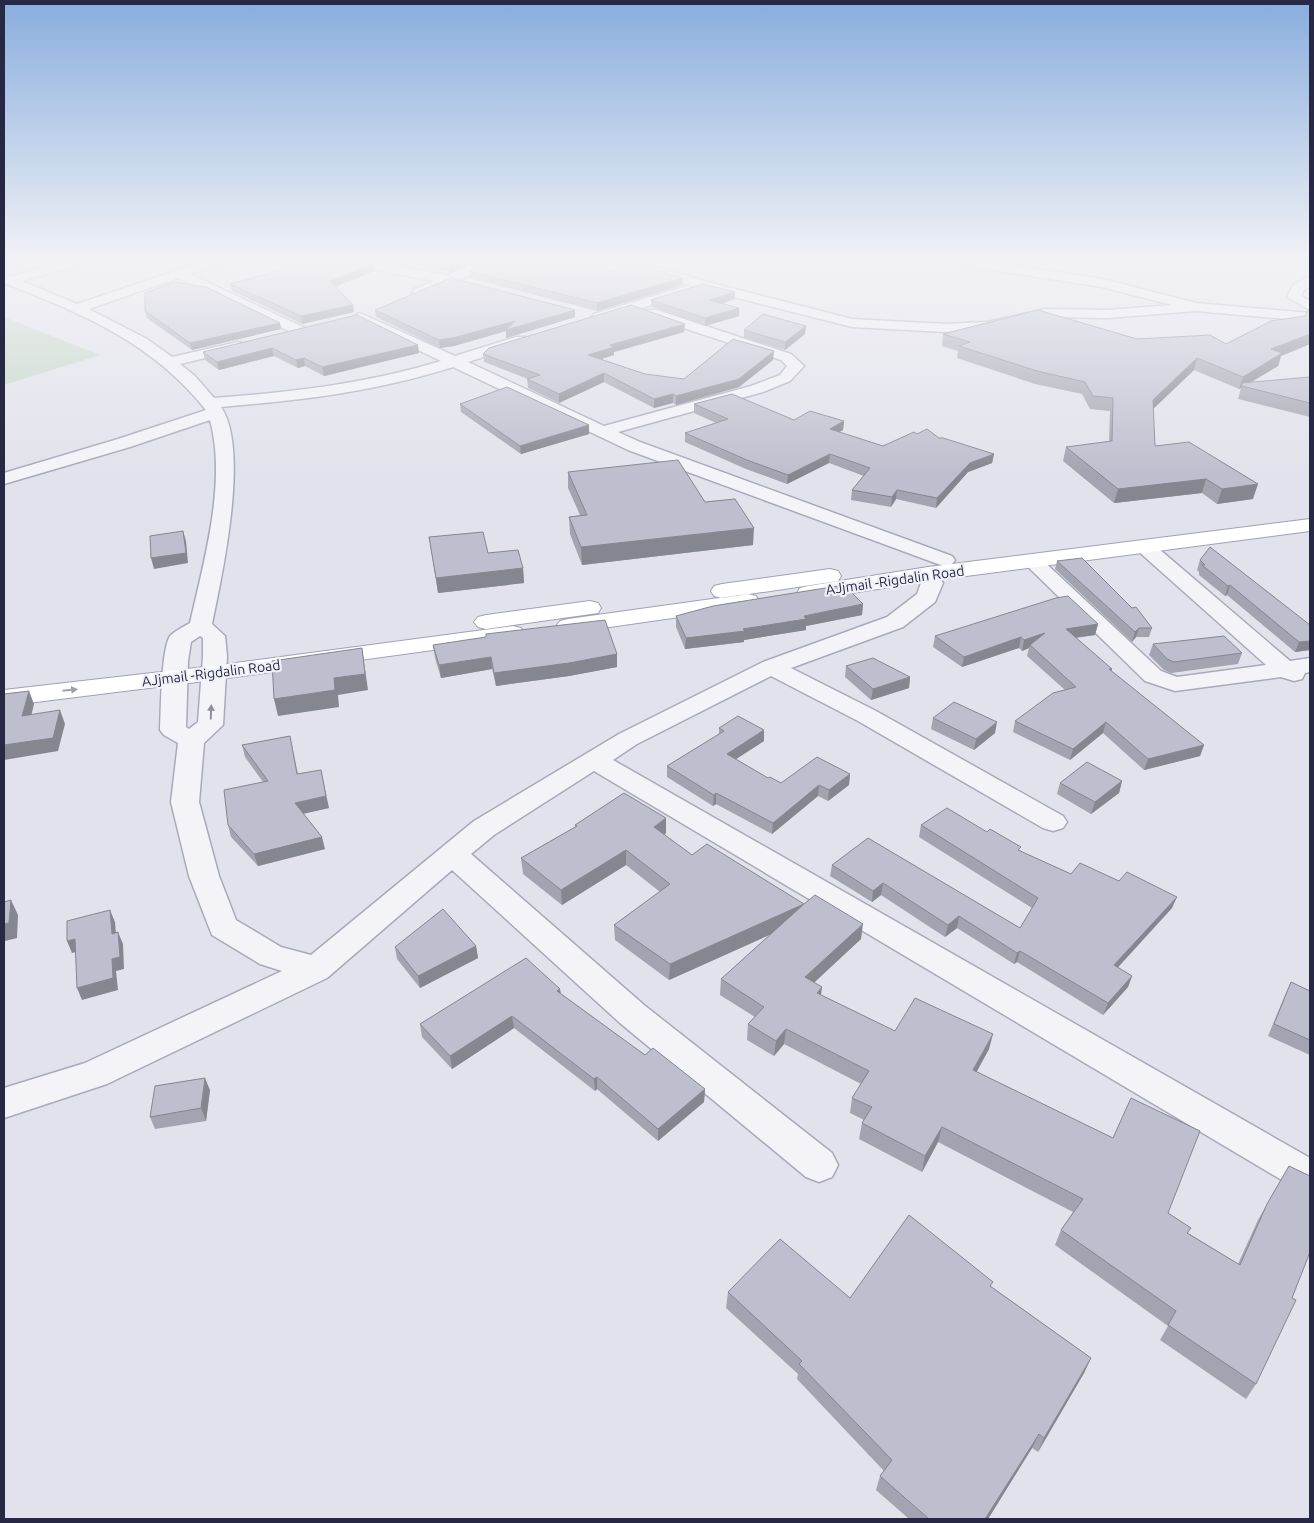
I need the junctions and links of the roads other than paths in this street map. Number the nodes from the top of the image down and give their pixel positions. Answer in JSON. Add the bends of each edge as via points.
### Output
{"nodes":[{"id":1,"x":123,"y":333,"type":"edge"},
{"id":2,"x":295,"y":333,"type":"edge"},
{"id":3,"x":396,"y":333,"type":"edge"},
{"id":4,"x":707,"y":333,"type":"edge"},
{"id":5,"x":283,"y":336,"type":"edge"},
{"id":6,"x":532,"y":337,"type":"edge"},
{"id":7,"x":256,"y":342,"type":"edge"},
{"id":8,"x":455,"y":360,"type":"junction"},
{"id":9,"x":170,"y":362,"type":"junction"},
{"id":10,"x":212,"y":407,"type":"junction"},
{"id":11,"x":604,"y":432,"type":"junction"},
{"id":12,"x":4,"y":479,"type":"edge"},
{"id":13,"x":1310,"y":514,"type":"edge"},
{"id":14,"x":1310,"y":525,"type":"edge"},
{"id":15,"x":1145,"y":547,"type":"junction"},
{"id":16,"x":1032,"y":561,"type":"junction"},
{"id":17,"x":936,"y":567,"type":"junction"},
{"id":18,"x":200,"y":626,"type":"junction"},
{"id":19,"x":214,"y":665,"type":"junction"},
{"id":20,"x":1310,"y":665,"type":"edge"},
{"id":21,"x":771,"y":667,"type":"junction"},
{"id":22,"x":175,"y":669,"type":"junction"},
{"id":23,"x":1284,"y":669,"type":"junction"},
{"id":24,"x":4,"y":682,"type":"edge"},
{"id":25,"x":1310,"y":682,"type":"edge"},
{"id":26,"x":4,"y":698,"type":"edge"},
{"id":27,"x":191,"y":740,"type":"junction"},
{"id":28,"x":594,"y":760,"type":"junction"},
{"id":29,"x":1053,"y":822,"type":"dead end"},
{"id":30,"x":452,"y":854,"type":"junction"},
{"id":31,"x":316,"y":969,"type":"junction"},
{"id":32,"x":4,"y":1104,"type":"edge"},
{"id":33,"x":818,"y":1165,"type":"dead end"},
{"id":34,"x":1310,"y":1178,"type":"edge"}],
"edges":[{"from":1,"to":9,"type":"street"},
{"from":2,"to":5,"type":"street"},
{"from":3,"to":8,"type":"street"},
{"from":4,"to":11,"type":"street","via":[[786,357],[796,366],[785,378],[757,389]]},
{"from":6,"to":8,"type":"street"},
{"from":7,"to":9,"type":"street"},
{"from":8,"to":10,"type":"street","via":[[353,388]]},
{"from":8,"to":11,"type":"street"},
{"from":9,"to":10,"type":"street","via":[[187,376]]},
{"from":10,"to":12,"type":"street","via":[[124,443]]},
{"from":10,"to":18,"type":"street","via":[[223,444],[225,468],[213,569]]},
{"from":11,"to":17,"type":"street"},
{"from":13,"to":17,"type":"main road","name":"AJjmail -Rigdalin Road"},
{"from":14,"to":15,"type":"main road","name":"AJjmail -Rigdalin Road"},
{"from":15,"to":16,"type":"main road","name":"AJjmail -Rigdalin Road"},
{"from":15,"to":23,"type":"street"},
{"from":16,"to":17,"type":"main road","name":"AJjmail -Rigdalin Road"},
{"from":16,"to":23,"type":"street","via":[[1153,676],[1175,684]]},
{"from":17,"to":19,"type":"main road","name":"AJjmail -Rigdalin Road","via":[[726,605]]},
{"from":17,"to":21,"type":"street","via":[[927,597],[895,622]]},
{"from":18,"to":19,"type":"street","via":[[214,636]]},
{"from":18,"to":22,"type":"street","via":[[180,639]]},
{"from":19,"to":22,"type":"main road","name":"AJjmail -Rigdalin Road"},
{"from":27,"to":19,"type":"street","one_way":true,"via":[[210,725]]},
{"from":20,"to":23,"type":"street"},
{"from":21,"to":28,"type":"street","via":[[628,739]]},
{"from":21,"to":29,"type":"street","via":[[867,716]]},
{"from":22,"to":24,"type":"main road","name":"AJjmail -Rigdalin Road"},
{"from":26,"to":22,"type":"main road","name":"AJjmail -Rigdalin Road","one_way":true},
{"from":22,"to":27,"type":"street","via":[[173,730]]},
{"from":23,"to":25,"type":"street"},
{"from":27,"to":31,"type":"street","via":[[185,802],[204,876],[223,927],[271,956]]},
{"from":28,"to":30,"type":"street","via":[[484,828]]},
{"from":28,"to":34,"type":"street"},
{"from":30,"to":31,"type":"street"},
{"from":30,"to":33,"type":"street","via":[[632,1014]]},
{"from":31,"to":32,"type":"street","via":[[95,1074]]}]}
